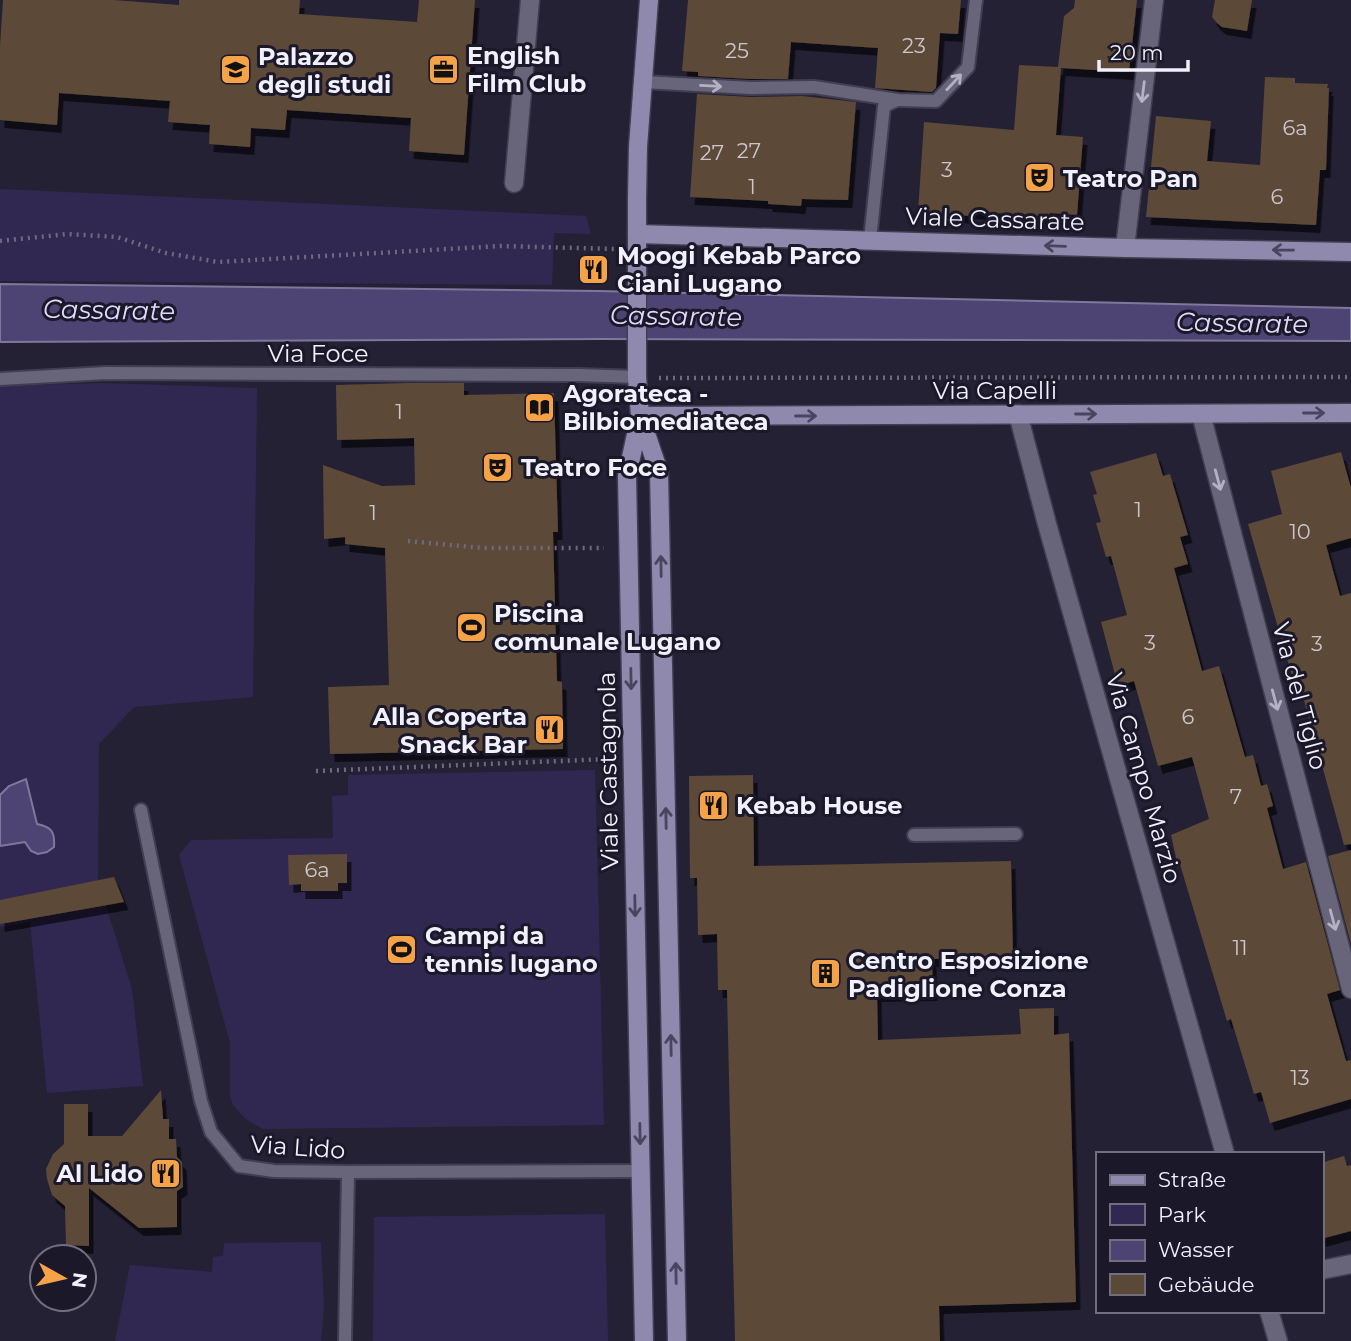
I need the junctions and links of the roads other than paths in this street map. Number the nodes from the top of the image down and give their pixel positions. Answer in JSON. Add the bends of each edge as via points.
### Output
{"nodes":[{"id":1,"x":530,"y":0,"type":"edge"},
{"id":2,"x":649,"y":0,"type":"edge"},
{"id":3,"x":976,"y":0,"type":"edge"},
{"id":4,"x":1154,"y":0,"type":"edge"},
{"id":5,"x":643,"y":82,"type":"junction"},
{"id":6,"x":898,"y":100,"type":"junction"},
{"id":7,"x":514,"y":183,"type":"dead end"},
{"id":8,"x":870,"y":240,"type":"junction"},
{"id":9,"x":637,"y":241,"type":"junction"},
{"id":10,"x":1125,"y":248,"type":"junction"},
{"id":11,"x":1351,"y":252,"type":"edge"},
{"id":12,"x":637,"y":377,"type":"junction"},
{"id":13,"x":0,"y":379,"type":"edge"},
{"id":14,"x":1351,"y":413,"type":"edge"},
{"id":15,"x":1018,"y":414,"type":"junction"},
{"id":16,"x":1201,"y":414,"type":"junction"},
{"id":17,"x":640,"y":416,"type":"junction"},
{"id":18,"x":141,"y":810,"type":"dead end"},
{"id":19,"x":1016,"y":834,"type":"dead end"},
{"id":20,"x":914,"y":835,"type":"dead end"},
{"id":21,"x":1351,"y":989,"type":"edge"},
{"id":22,"x":1223,"y":1152,"type":"edge"},
{"id":23,"x":641,"y":1171,"type":"junction"},
{"id":24,"x":348,"y":1172,"type":"junction"},
{"id":25,"x":1351,"y":1264,"type":"edge"},
{"id":26,"x":1323,"y":1270,"type":"edge"},
{"id":27,"x":1270,"y":1313,"type":"edge"},
{"id":28,"x":345,"y":1341,"type":"edge"},
{"id":29,"x":644,"y":1341,"type":"edge"},
{"id":30,"x":677,"y":1341,"type":"edge"},
{"id":31,"x":1278,"y":1341,"type":"edge"}],
"edges":[{"from":1,"to":7,"type":"street"},
{"from":2,"to":5,"type":"main road"},
{"from":6,"to":3,"type":"lane","one_way":true,"via":[[936,101],[968,68]]},
{"from":4,"to":10,"type":"street","one_way":true},
{"from":5,"to":6,"type":"lane","one_way":true,"via":[[814,87]]},
{"from":5,"to":9,"type":"main road"},
{"from":6,"to":8,"type":"lane","via":[[884,106]]},
{"from":8,"to":9,"type":"main road","name":"Viale Cassarate"},
{"from":10,"to":8,"type":"main road","name":"Viale Cassarate","one_way":true},
{"from":9,"to":12,"type":"main road"},
{"from":11,"to":10,"type":"main road","name":"Viale Cassarate","one_way":true},
{"from":12,"to":13,"type":"lane","name":"Via Foce","via":[[106,373]]},
{"from":12,"to":17,"type":"main road"},
{"from":16,"to":14,"type":"main road","name":"Via Capelli","one_way":true},
{"from":15,"to":16,"type":"main road","name":"Via Capelli","one_way":true},
{"from":17,"to":15,"type":"main road","name":"Via Capelli","one_way":true},
{"from":15,"to":22,"type":"street","name":"Via Campo Marzio"},
{"from":16,"to":21,"type":"street","name":"Via del Tiglio","one_way":true},
{"from":17,"to":23,"type":"main road","name":"Viale Castagnola","one_way":true,"via":[[627,476]]},
{"from":30,"to":17,"type":"main road","one_way":true,"via":[[659,472]]},
{"from":18,"to":24,"type":"lane","name":"Via Lido","via":[[211,1132],[239,1166]]},
{"from":19,"to":20,"type":"lane"},
{"from":23,"to":24,"type":"lane","name":"Via Lido"},
{"from":23,"to":29,"type":"main road","name":"Viale Castagnola"},
{"from":24,"to":28,"type":"lane"},
{"from":25,"to":26,"type":"street"},
{"from":27,"to":31,"type":"street"}]}
